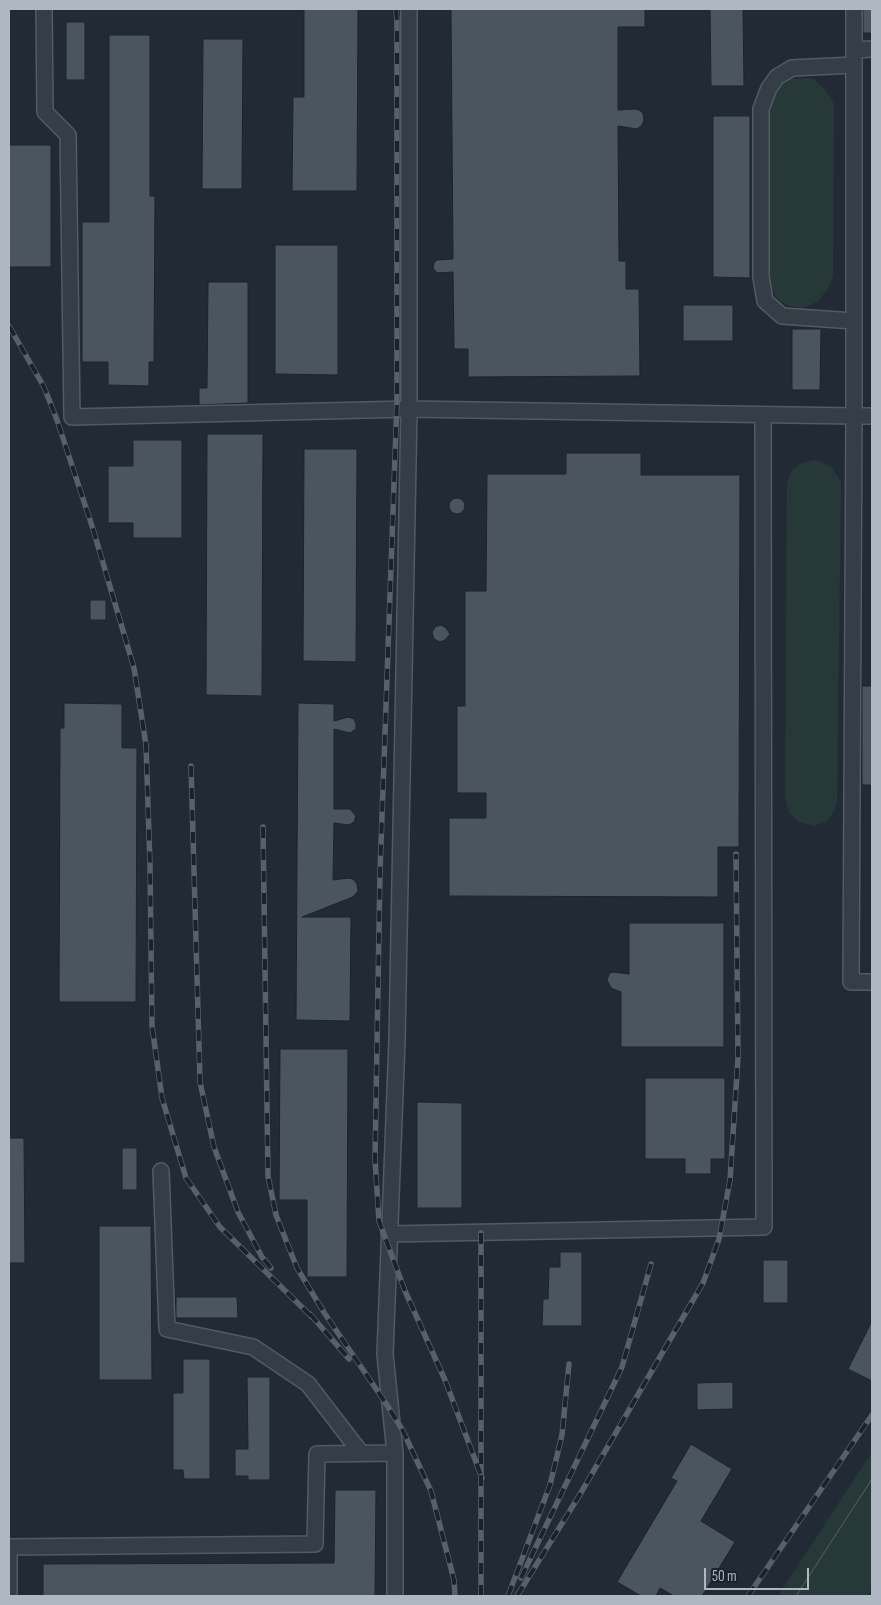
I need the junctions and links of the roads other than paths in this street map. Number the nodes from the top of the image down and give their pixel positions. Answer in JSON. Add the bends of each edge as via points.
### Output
{"nodes":[{"id":1,"x":44,"y":9,"type":"edge"},
{"id":2,"x":409,"y":9,"type":"edge"},
{"id":3,"x":854,"y":9,"type":"edge"},
{"id":4,"x":872,"y":49,"type":"edge"},
{"id":5,"x":854,"y":50,"type":"junction"},
{"id":6,"x":854,"y":65,"type":"junction"},
{"id":7,"x":854,"y":321,"type":"junction"},
{"id":8,"x":409,"y":409,"type":"junction"},
{"id":9,"x":763,"y":415,"type":"junction"},
{"id":10,"x":854,"y":416,"type":"junction"},
{"id":11,"x":872,"y":416,"type":"edge"},
{"id":12,"x":872,"y":982,"type":"edge"},
{"id":13,"x":161,"y":1171,"type":"dead end"},
{"id":14,"x":390,"y":1234,"type":"junction"},
{"id":15,"x":361,"y":1453,"type":"junction"},
{"id":16,"x":395,"y":1453,"type":"junction"},
{"id":17,"x":9,"y":1596,"type":"edge"},
{"id":18,"x":395,"y":1596,"type":"edge"}],
"edges":[{"from":1,"to":8,"type":"street","via":[[44,112],[68,135],[72,416]]},
{"from":2,"to":8,"type":"street"},
{"from":3,"to":5,"type":"street"},
{"from":4,"to":5,"type":"street"},
{"from":5,"to":6,"type":"street"},
{"from":6,"to":7,"type":"street"},
{"from":6,"to":7,"type":"street","via":[[792,68],[777,76],[760,109],[761,277],[766,301],[782,316]]},
{"from":7,"to":10,"type":"street"},
{"from":8,"to":9,"type":"street"},
{"from":8,"to":14,"type":"street"},
{"from":9,"to":10,"type":"street"},
{"from":9,"to":14,"type":"street","via":[[764,1226]]},
{"from":10,"to":11,"type":"street"},
{"from":10,"to":12,"type":"street","via":[[851,982]]},
{"from":13,"to":15,"type":"street","via":[[167,1328],[254,1347],[308,1384]]},
{"from":14,"to":16,"type":"street","via":[[385,1354]]},
{"from":15,"to":16,"type":"street"},
{"from":15,"to":17,"type":"street","via":[[317,1454],[315,1544],[9,1547]]},
{"from":16,"to":18,"type":"street"}]}
